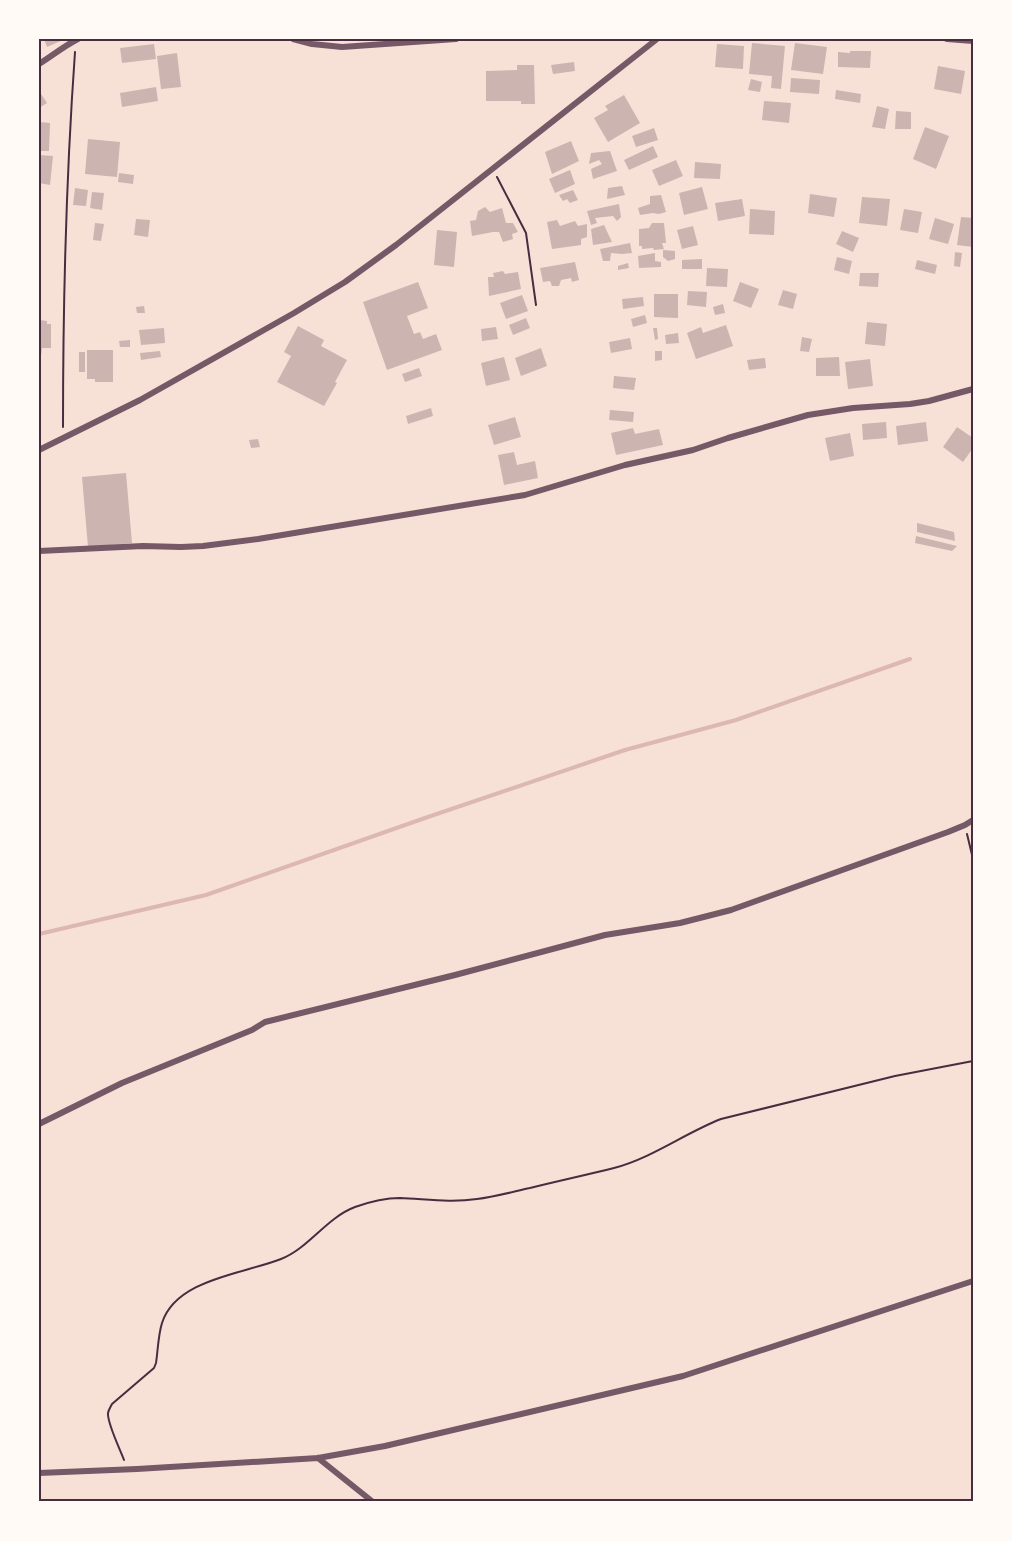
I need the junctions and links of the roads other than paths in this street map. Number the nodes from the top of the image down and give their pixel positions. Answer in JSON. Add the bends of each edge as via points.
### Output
{"nodes":[{"id":1,"x":293,"y":39,"type":"edge"},
{"id":2,"x":456,"y":39,"type":"edge"},
{"id":3,"x":657,"y":39,"type":"edge"},
{"id":4,"x":947,"y":39,"type":"edge"},
{"id":5,"x":77,"y":40,"type":"edge"},
{"id":6,"x":973,"y":41,"type":"edge"},
{"id":7,"x":39,"y":64,"type":"edge"},
{"id":8,"x":973,"y":389,"type":"edge"},
{"id":9,"x":39,"y":450,"type":"edge"},
{"id":10,"x":39,"y":551,"type":"edge"},
{"id":11,"x":973,"y":820,"type":"edge"},
{"id":12,"x":39,"y":1124,"type":"edge"},
{"id":13,"x":973,"y":1281,"type":"edge"},
{"id":14,"x":318,"y":1458,"type":"junction"},
{"id":15,"x":39,"y":1473,"type":"edge"},
{"id":16,"x":373,"y":1502,"type":"edge"}],
"edges":[{"from":1,"to":2,"type":"street","via":[[342,47]]},
{"from":3,"to":9,"type":"street","via":[[345,282],[140,400]]},
{"from":4,"to":6,"type":"street"},
{"from":5,"to":7,"type":"street"},
{"from":8,"to":10,"type":"street","via":[[910,404],[808,415],[525,495],[212,545]]},
{"from":11,"to":12,"type":"street","via":[[721,912],[605,935],[265,1022],[122,1083]]},
{"from":13,"to":14,"type":"street","via":[[683,1376],[439,1434]]},
{"from":14,"to":15,"type":"street"},
{"from":14,"to":16,"type":"street"}]}
